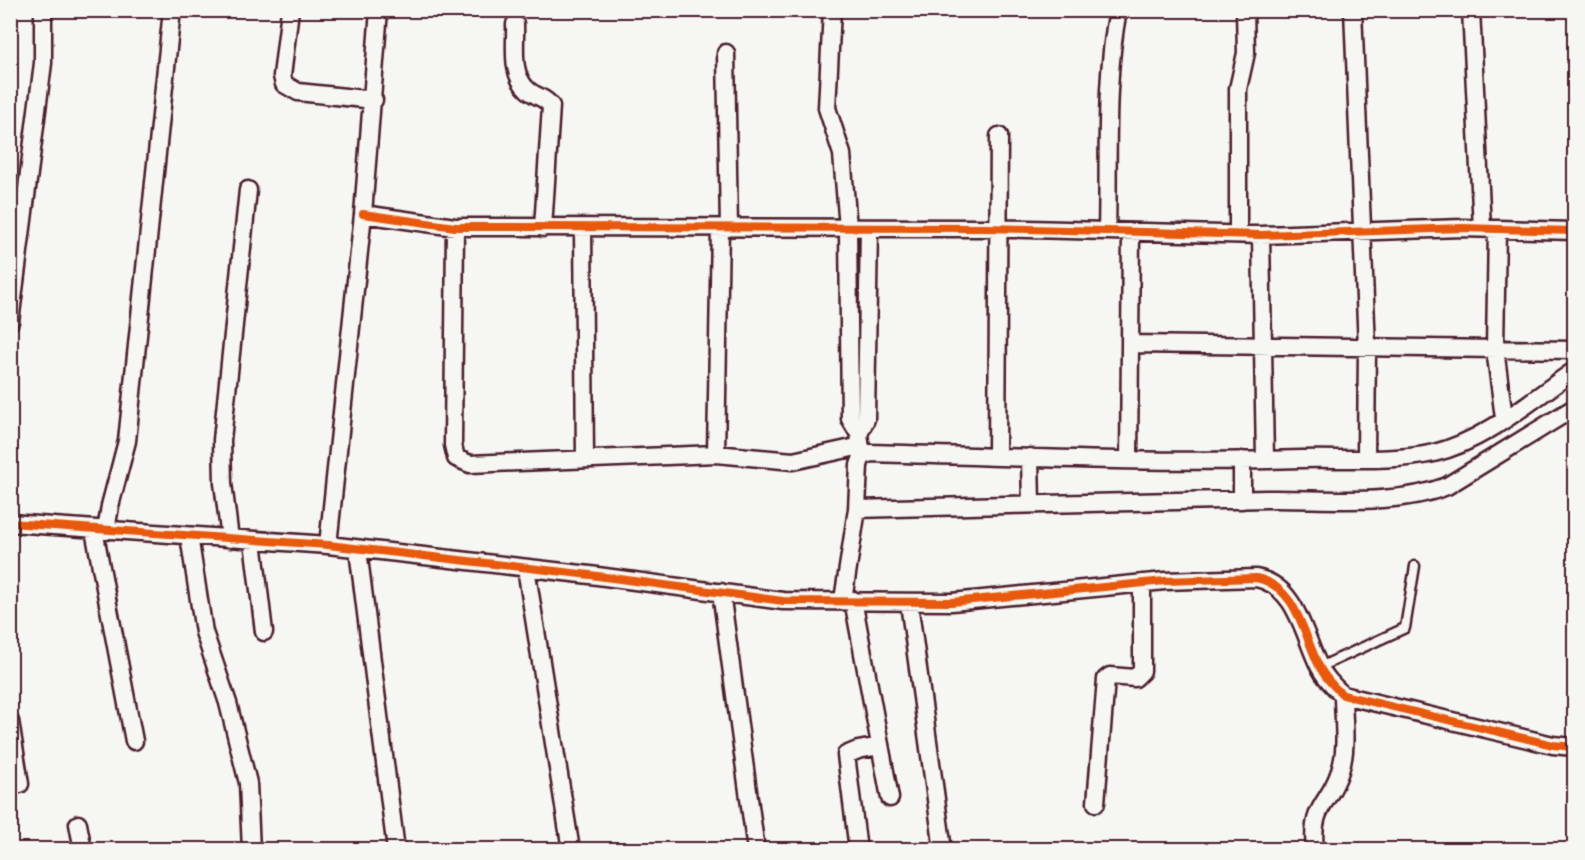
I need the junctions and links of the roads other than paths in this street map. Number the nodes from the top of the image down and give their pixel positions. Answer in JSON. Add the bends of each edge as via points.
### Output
{"nodes":[{"id":1,"x":43,"y":10,"type":"edge"},
{"id":2,"x":172,"y":10,"type":"edge"},
{"id":3,"x":290,"y":10,"type":"edge"},
{"id":4,"x":379,"y":10,"type":"edge"},
{"id":5,"x":832,"y":10,"type":"edge"},
{"id":6,"x":1119,"y":10,"type":"edge"},
{"id":7,"x":1245,"y":10,"type":"edge"},
{"id":8,"x":1353,"y":10,"type":"edge"},
{"id":9,"x":1471,"y":10,"type":"edge"},
{"id":10,"x":515,"y":24,"type":"dead end"},
{"id":11,"x":726,"y":52,"type":"dead end"},
{"id":12,"x":374,"y":100,"type":"junction"},
{"id":13,"x":999,"y":136,"type":"dead end"},
{"id":14,"x":248,"y":190,"type":"dead end"},
{"id":15,"x":363,"y":214,"type":"junction"},
{"id":16,"x":454,"y":227,"type":"junction"},
{"id":17,"x":543,"y":228,"type":"junction"},
{"id":18,"x":583,"y":228,"type":"junction"},
{"id":19,"x":725,"y":228,"type":"junction"},
{"id":20,"x":848,"y":228,"type":"junction"},
{"id":21,"x":869,"y":228,"type":"junction"},
{"id":22,"x":997,"y":228,"type":"junction"},
{"id":23,"x":1489,"y":229,"type":"junction"},
{"id":24,"x":1107,"y":231,"type":"junction"},
{"id":25,"x":1575,"y":231,"type":"edge"},
{"id":26,"x":1131,"y":233,"type":"junction"},
{"id":27,"x":1238,"y":233,"type":"junction"},
{"id":28,"x":1360,"y":233,"type":"junction"},
{"id":29,"x":1261,"y":235,"type":"junction"},
{"id":30,"x":10,"y":321,"type":"edge"},
{"id":31,"x":1130,"y":344,"type":"junction"},
{"id":32,"x":1262,"y":347,"type":"junction"},
{"id":33,"x":1367,"y":347,"type":"junction"},
{"id":34,"x":1495,"y":349,"type":"junction"},
{"id":35,"x":1575,"y":350,"type":"edge"},
{"id":36,"x":1575,"y":371,"type":"edge"},
{"id":37,"x":1575,"y":408,"type":"edge"},
{"id":38,"x":1504,"y":418,"type":"junction"},
{"id":39,"x":860,"y":446,"type":"junction"},
{"id":40,"x":716,"y":454,"type":"junction"},
{"id":41,"x":997,"y":456,"type":"junction"},
{"id":42,"x":1366,"y":457,"type":"junction"},
{"id":43,"x":585,"y":459,"type":"junction"},
{"id":44,"x":1129,"y":459,"type":"junction"},
{"id":45,"x":1265,"y":460,"type":"junction"},
{"id":46,"x":1242,"y":479,"type":"junction"},
{"id":47,"x":1030,"y":481,"type":"junction"},
{"id":48,"x":858,"y":509,"type":"junction"},
{"id":49,"x":10,"y":523,"type":"edge"},
{"id":50,"x":100,"y":530,"type":"junction"},
{"id":51,"x":189,"y":536,"type":"junction"},
{"id":52,"x":230,"y":539,"type":"junction"},
{"id":53,"x":253,"y":541,"type":"junction"},
{"id":54,"x":328,"y":545,"type":"junction"},
{"id":55,"x":358,"y":550,"type":"junction"},
{"id":56,"x":1415,"y":566,"type":"dead end"},
{"id":57,"x":526,"y":568,"type":"junction"},
{"id":58,"x":1142,"y":583,"type":"junction"},
{"id":59,"x":721,"y":592,"type":"junction"},
{"id":60,"x":848,"y":600,"type":"junction"},
{"id":61,"x":909,"y":603,"type":"junction"},
{"id":62,"x":264,"y":632,"type":"dead end"},
{"id":63,"x":1320,"y":667,"type":"junction"},
{"id":64,"x":1343,"y":695,"type":"junction"},
{"id":65,"x":10,"y":721,"type":"edge"},
{"id":66,"x":134,"y":741,"type":"dead end"},
{"id":67,"x":880,"y":746,"type":"junction"},
{"id":68,"x":1575,"y":747,"type":"edge"},
{"id":69,"x":20,"y":784,"type":"dead end"},
{"id":70,"x":890,"y":798,"type":"dead end"},
{"id":71,"x":1095,"y":803,"type":"dead end"},
{"id":72,"x":78,"y":824,"type":"dead end"},
{"id":73,"x":83,"y":849,"type":"edge"},
{"id":74,"x":251,"y":849,"type":"edge"},
{"id":75,"x":396,"y":849,"type":"edge"},
{"id":76,"x":572,"y":849,"type":"edge"},
{"id":77,"x":756,"y":849,"type":"edge"},
{"id":78,"x":858,"y":849,"type":"edge"},
{"id":79,"x":943,"y":849,"type":"edge"},
{"id":80,"x":1315,"y":849,"type":"edge"}],
"edges":[{"from":1,"to":30,"type":"street","via":[[43,63]]},
{"from":2,"to":50,"type":"street","via":[[127,441]]},
{"from":3,"to":12,"type":"street","via":[[282,76],[285,84],[298,92]]},
{"from":4,"to":12,"type":"street"},
{"from":5,"to":20,"type":"street","via":[[827,108],[842,154]]},
{"from":6,"to":24,"type":"street","via":[[1110,77]]},
{"from":7,"to":27,"type":"street","via":[[1246,53],[1238,89]]},
{"from":8,"to":28,"type":"street"},
{"from":9,"to":23,"type":"street"},
{"from":10,"to":17,"type":"street","via":[[519,81],[551,106]]},
{"from":11,"to":19,"type":"street"},
{"from":12,"to":15,"type":"street"},
{"from":13,"to":22,"type":"street"},
{"from":14,"to":52,"type":"street","via":[[222,459]]},
{"from":15,"to":16,"type":"street"},
{"from":15,"to":54,"type":"street"},
{"from":16,"to":17,"type":"street"},
{"from":16,"to":43,"type":"street","via":[[456,458],[470,464]]},
{"from":17,"to":18,"type":"street"},
{"from":18,"to":19,"type":"street"},
{"from":18,"to":43,"type":"street"},
{"from":19,"to":20,"type":"street"},
{"from":19,"to":40,"type":"street"},
{"from":20,"to":21,"type":"street"},
{"from":20,"to":39,"type":"street","via":[[850,419]]},
{"from":21,"to":22,"type":"street"},
{"from":21,"to":39,"type":"street","via":[[866,419]]},
{"from":22,"to":24,"type":"street"},
{"from":22,"to":41,"type":"street"},
{"from":23,"to":25,"type":"street"},
{"from":23,"to":28,"type":"street"},
{"from":23,"to":34,"type":"street"},
{"from":24,"to":26,"type":"street"},
{"from":26,"to":27,"type":"street"},
{"from":26,"to":31,"type":"street"},
{"from":27,"to":29,"type":"street"},
{"from":28,"to":29,"type":"street"},
{"from":28,"to":33,"type":"street"},
{"from":29,"to":32,"type":"street"},
{"from":31,"to":32,"type":"street"},
{"from":31,"to":44,"type":"street"},
{"from":32,"to":33,"type":"street"},
{"from":32,"to":45,"type":"street"},
{"from":33,"to":34,"type":"street"},
{"from":33,"to":42,"type":"street"},
{"from":34,"to":35,"type":"street"},
{"from":34,"to":38,"type":"street"},
{"from":36,"to":38,"type":"street"},
{"from":37,"to":46,"type":"street","via":[[1447,486],[1424,495],[1397,499]]},
{"from":38,"to":42,"type":"street","via":[[1460,444],[1434,453],[1402,458]]},
{"from":39,"to":40,"type":"street","via":[[793,461]]},
{"from":39,"to":41,"type":"street","via":[[870,453]]},
{"from":39,"to":48,"type":"street"},
{"from":40,"to":43,"type":"street"},
{"from":41,"to":47,"type":"street"},
{"from":42,"to":45,"type":"street"},
{"from":44,"to":46,"type":"street"},
{"from":44,"to":47,"type":"street"},
{"from":45,"to":46,"type":"street"},
{"from":46,"to":47,"type":"street"},
{"from":47,"to":48,"type":"street"},
{"from":48,"to":60,"type":"street"},
{"from":49,"to":50,"type":"street"},
{"from":50,"to":51,"type":"street"},
{"from":50,"to":66,"type":"street"},
{"from":51,"to":52,"type":"street"},
{"from":51,"to":74,"type":"street","via":[[204,632],[228,703],[248,783]]},
{"from":52,"to":53,"type":"street"},
{"from":53,"to":54,"type":"street"},
{"from":53,"to":62,"type":"street"},
{"from":54,"to":55,"type":"street"},
{"from":55,"to":57,"type":"street"},
{"from":55,"to":75,"type":"street"},
{"from":56,"to":63,"type":"lane","via":[[1405,628]]},
{"from":57,"to":59,"type":"street"},
{"from":57,"to":76,"type":"street"},
{"from":58,"to":61,"type":"street"},
{"from":58,"to":63,"type":"street","via":[[1268,580],[1293,603]]},
{"from":58,"to":71,"type":"street","via":[[1142,671],[1136,678],[1106,679]]},
{"from":59,"to":60,"type":"street","via":[[783,601]]},
{"from":59,"to":77,"type":"street"},
{"from":60,"to":61,"type":"street"},
{"from":60,"to":67,"type":"street"},
{"from":61,"to":79,"type":"street"},
{"from":63,"to":64,"type":"street","via":[[1330,684]]},
{"from":64,"to":68,"type":"street"},
{"from":64,"to":80,"type":"street","via":[[1341,770],[1315,819]]},
{"from":65,"to":69,"type":"street"},
{"from":67,"to":70,"type":"street"},
{"from":67,"to":78,"type":"street","via":[[846,755]]},
{"from":72,"to":73,"type":"street"}]}
